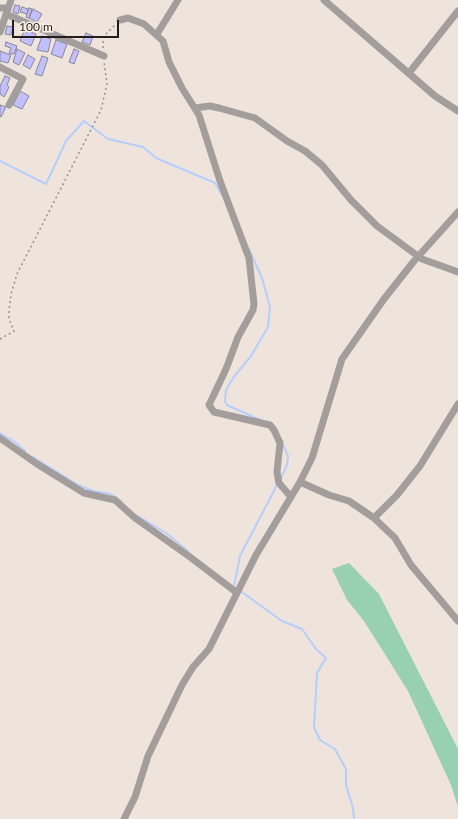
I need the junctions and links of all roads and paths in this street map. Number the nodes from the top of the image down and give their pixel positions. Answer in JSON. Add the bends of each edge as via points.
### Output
{"nodes":[{"id":1,"x":11,"y":0,"type":"edge"},
{"id":2,"x":178,"y":0,"type":"edge"},
{"id":3,"x":324,"y":0,"type":"edge"},
{"id":4,"x":0,"y":8,"type":"edge"},
{"id":5,"x":7,"y":11,"type":"junction"},
{"id":6,"x":458,"y":11,"type":"edge"},
{"id":7,"x":120,"y":20,"type":"joint"},
{"id":8,"x":0,"y":32,"type":"edge"},
{"id":9,"x":157,"y":34,"type":"junction"},
{"id":10,"x":104,"y":56,"type":"junction"},
{"id":11,"x":0,"y":67,"type":"edge"},
{"id":12,"x":409,"y":73,"type":"junction"},
{"id":13,"x":9,"y":105,"type":"dead end"},
{"id":14,"x":195,"y":108,"type":"junction"},
{"id":15,"x":458,"y":111,"type":"edge"},
{"id":16,"x":458,"y":212,"type":"edge"},
{"id":17,"x":418,"y":256,"type":"junction"},
{"id":18,"x":458,"y":272,"type":"edge"},
{"id":19,"x":0,"y":339,"type":"edge"},
{"id":20,"x":458,"y":404,"type":"edge"},
{"id":21,"x":0,"y":438,"type":"edge"},
{"id":22,"x":300,"y":482,"type":"junction"},
{"id":23,"x":291,"y":497,"type":"junction"},
{"id":24,"x":374,"y":518,"type":"junction"},
{"id":25,"x":236,"y":592,"type":"junction"},
{"id":26,"x":458,"y":621,"type":"edge"},
{"id":27,"x":124,"y":819,"type":"edge"}],
"edges":[{"from":1,"to":5,"type":"street"},
{"from":2,"to":9,"type":"street"},
{"from":3,"to":12,"type":"street"},
{"from":4,"to":5,"type":"street"},
{"from":5,"to":8,"type":"street"},
{"from":5,"to":10,"type":"street"},
{"from":6,"to":12,"type":"street"},
{"from":7,"to":9,"type":"street","via":[[128,18],[136,21]]},
{"from":7,"to":10,"type":"path","via":[[103,37]]},
{"from":9,"to":14,"type":"street","via":[[163,41],[169,62],[182,88]]},
{"from":10,"to":19,"type":"path","via":[[107,84],[101,110],[16,274],[9,311],[14,331]]},
{"from":11,"to":13,"type":"street","via":[[23,79]]},
{"from":12,"to":15,"type":"street","via":[[435,96]]},
{"from":14,"to":17,"type":"street","via":[[210,106],[255,118],[305,151],[322,165],[377,226]]},
{"from":14,"to":23,"type":"street","via":[[246,249],[254,304],[209,405],[214,412],[270,425],[280,443],[278,483]]},
{"from":16,"to":17,"type":"street"},
{"from":17,"to":18,"type":"street"},
{"from":17,"to":22,"type":"street","via":[[342,359],[312,458]]},
{"from":20,"to":24,"type":"street","via":[[420,466]]},
{"from":21,"to":25,"type":"street","via":[[84,493],[115,500],[135,518]]},
{"from":22,"to":23,"type":"street"},
{"from":22,"to":24,"type":"street","via":[[349,501]]},
{"from":23,"to":25,"type":"street"},
{"from":24,"to":26,"type":"street","via":[[395,538],[411,565]]},
{"from":25,"to":27,"type":"street","via":[[209,649],[182,685],[151,751],[135,797]]}]}
